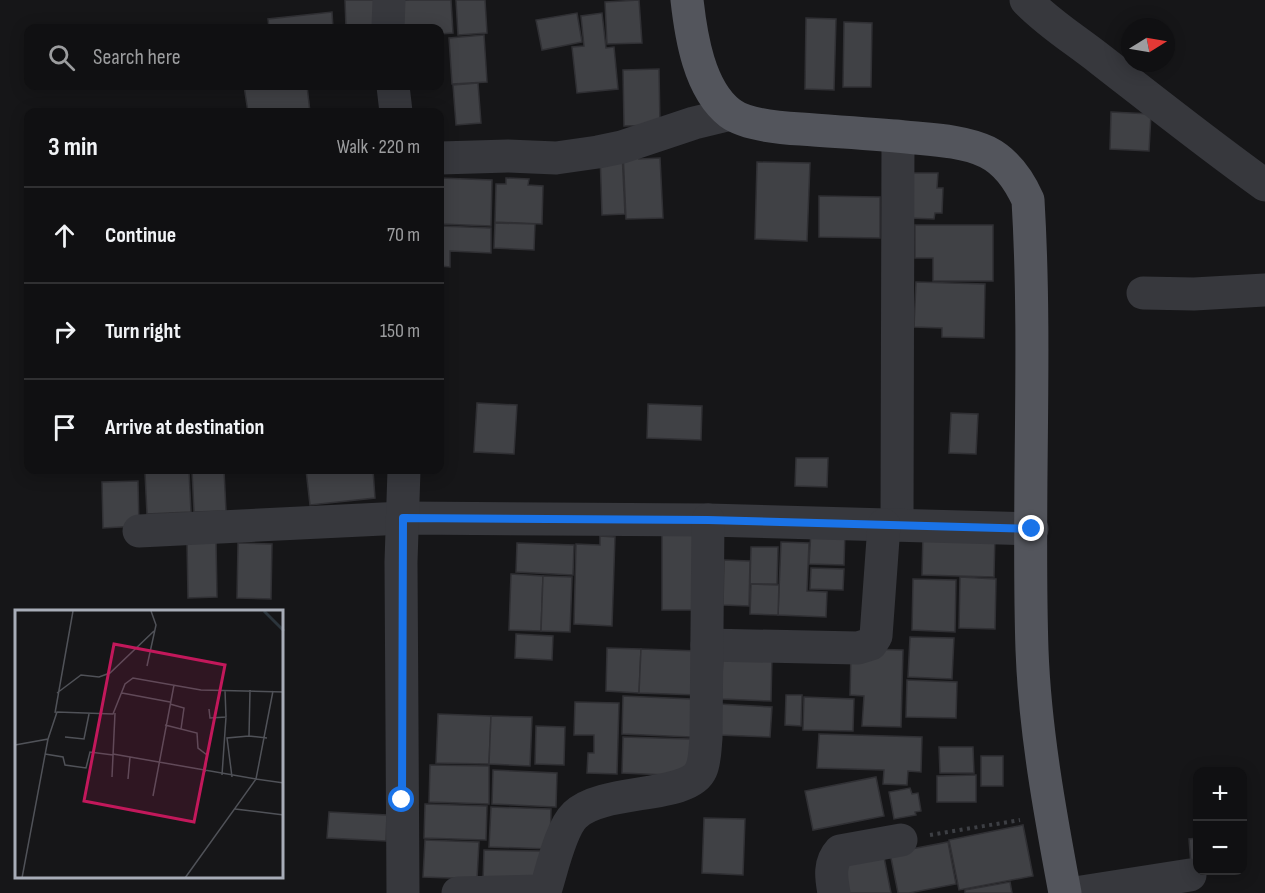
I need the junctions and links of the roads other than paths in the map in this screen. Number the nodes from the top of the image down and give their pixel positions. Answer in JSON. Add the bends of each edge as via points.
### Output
{"nodes":[{"id":1,"x":388,"y":0,"type":"edge"},
{"id":2,"x":687,"y":0,"type":"edge"},
{"id":3,"x":1026,"y":0,"type":"edge"},
{"id":4,"x":388,"y":24,"type":"edge"},
{"id":5,"x":393,"y":90,"type":"edge"},
{"id":6,"x":396,"y":108,"type":"edge"},
{"id":7,"x":731,"y":114,"type":"junction"},
{"id":8,"x":898,"y":136,"type":"junction"},
{"id":9,"x":444,"y":158,"type":"edge"},
{"id":10,"x":1265,"y":185,"type":"edge"},
{"id":11,"x":1265,"y":290,"type":"edge"},
{"id":12,"x":1143,"y":292,"type":"dead end"},
{"id":13,"x":404,"y":474,"type":"edge"},
{"id":14,"x":403,"y":518,"type":"junction"},
{"id":15,"x":708,"y":520,"type":"junction"},
{"id":16,"x":890,"y":525,"type":"junction"},
{"id":17,"x":1032,"y":529,"type":"junction"},
{"id":18,"x":139,"y":531,"type":"dead end"},
{"id":19,"x":707,"y":645,"type":"junction"},
{"id":20,"x":901,"y":840,"type":"road end"},
{"id":21,"x":1190,"y":875,"type":"dead end"},
{"id":22,"x":403,"y":893,"type":"edge"},
{"id":23,"x":458,"y":893,"type":"edge"},
{"id":24,"x":834,"y":893,"type":"edge"},
{"id":25,"x":1065,"y":893,"type":"edge"},
{"id":26,"x":1075,"y":893,"type":"edge"}],
"edges":[{"from":1,"to":4,"type":"street"},
{"from":2,"to":7,"type":"main road","via":[[691,34],[702,71],[715,96]]},
{"from":3,"to":10,"type":"street","via":[[1061,32]]},
{"from":5,"to":6,"type":"street"},
{"from":7,"to":8,"type":"main road","via":[[783,128]]},
{"from":7,"to":9,"type":"street","via":[[587,154],[556,158]]},
{"from":8,"to":16,"type":"street"},
{"from":8,"to":17,"type":"main road","via":[[938,140],[988,152],[1020,182],[1028,200]]},
{"from":11,"to":12,"type":"street"},
{"from":13,"to":14,"type":"street"},
{"from":14,"to":15,"type":"street"},
{"from":14,"to":18,"type":"street"},
{"from":14,"to":22,"type":"street"},
{"from":15,"to":16,"type":"street"},
{"from":15,"to":19,"type":"street"},
{"from":16,"to":17,"type":"street"},
{"from":16,"to":19,"type":"street","via":[[876,636],[871,644],[858,648]]},
{"from":17,"to":25,"type":"main road","via":[[1032,651],[1041,743]]},
{"from":19,"to":23,"type":"street","via":[[706,738],[702,770],[695,779],[679,787],[591,804],[581,810],[562,837],[546,888],[540,891]]},
{"from":20,"to":24,"type":"street","via":[[840,851],[834,857],[830,875]]},
{"from":21,"to":26,"type":"street"}]}
